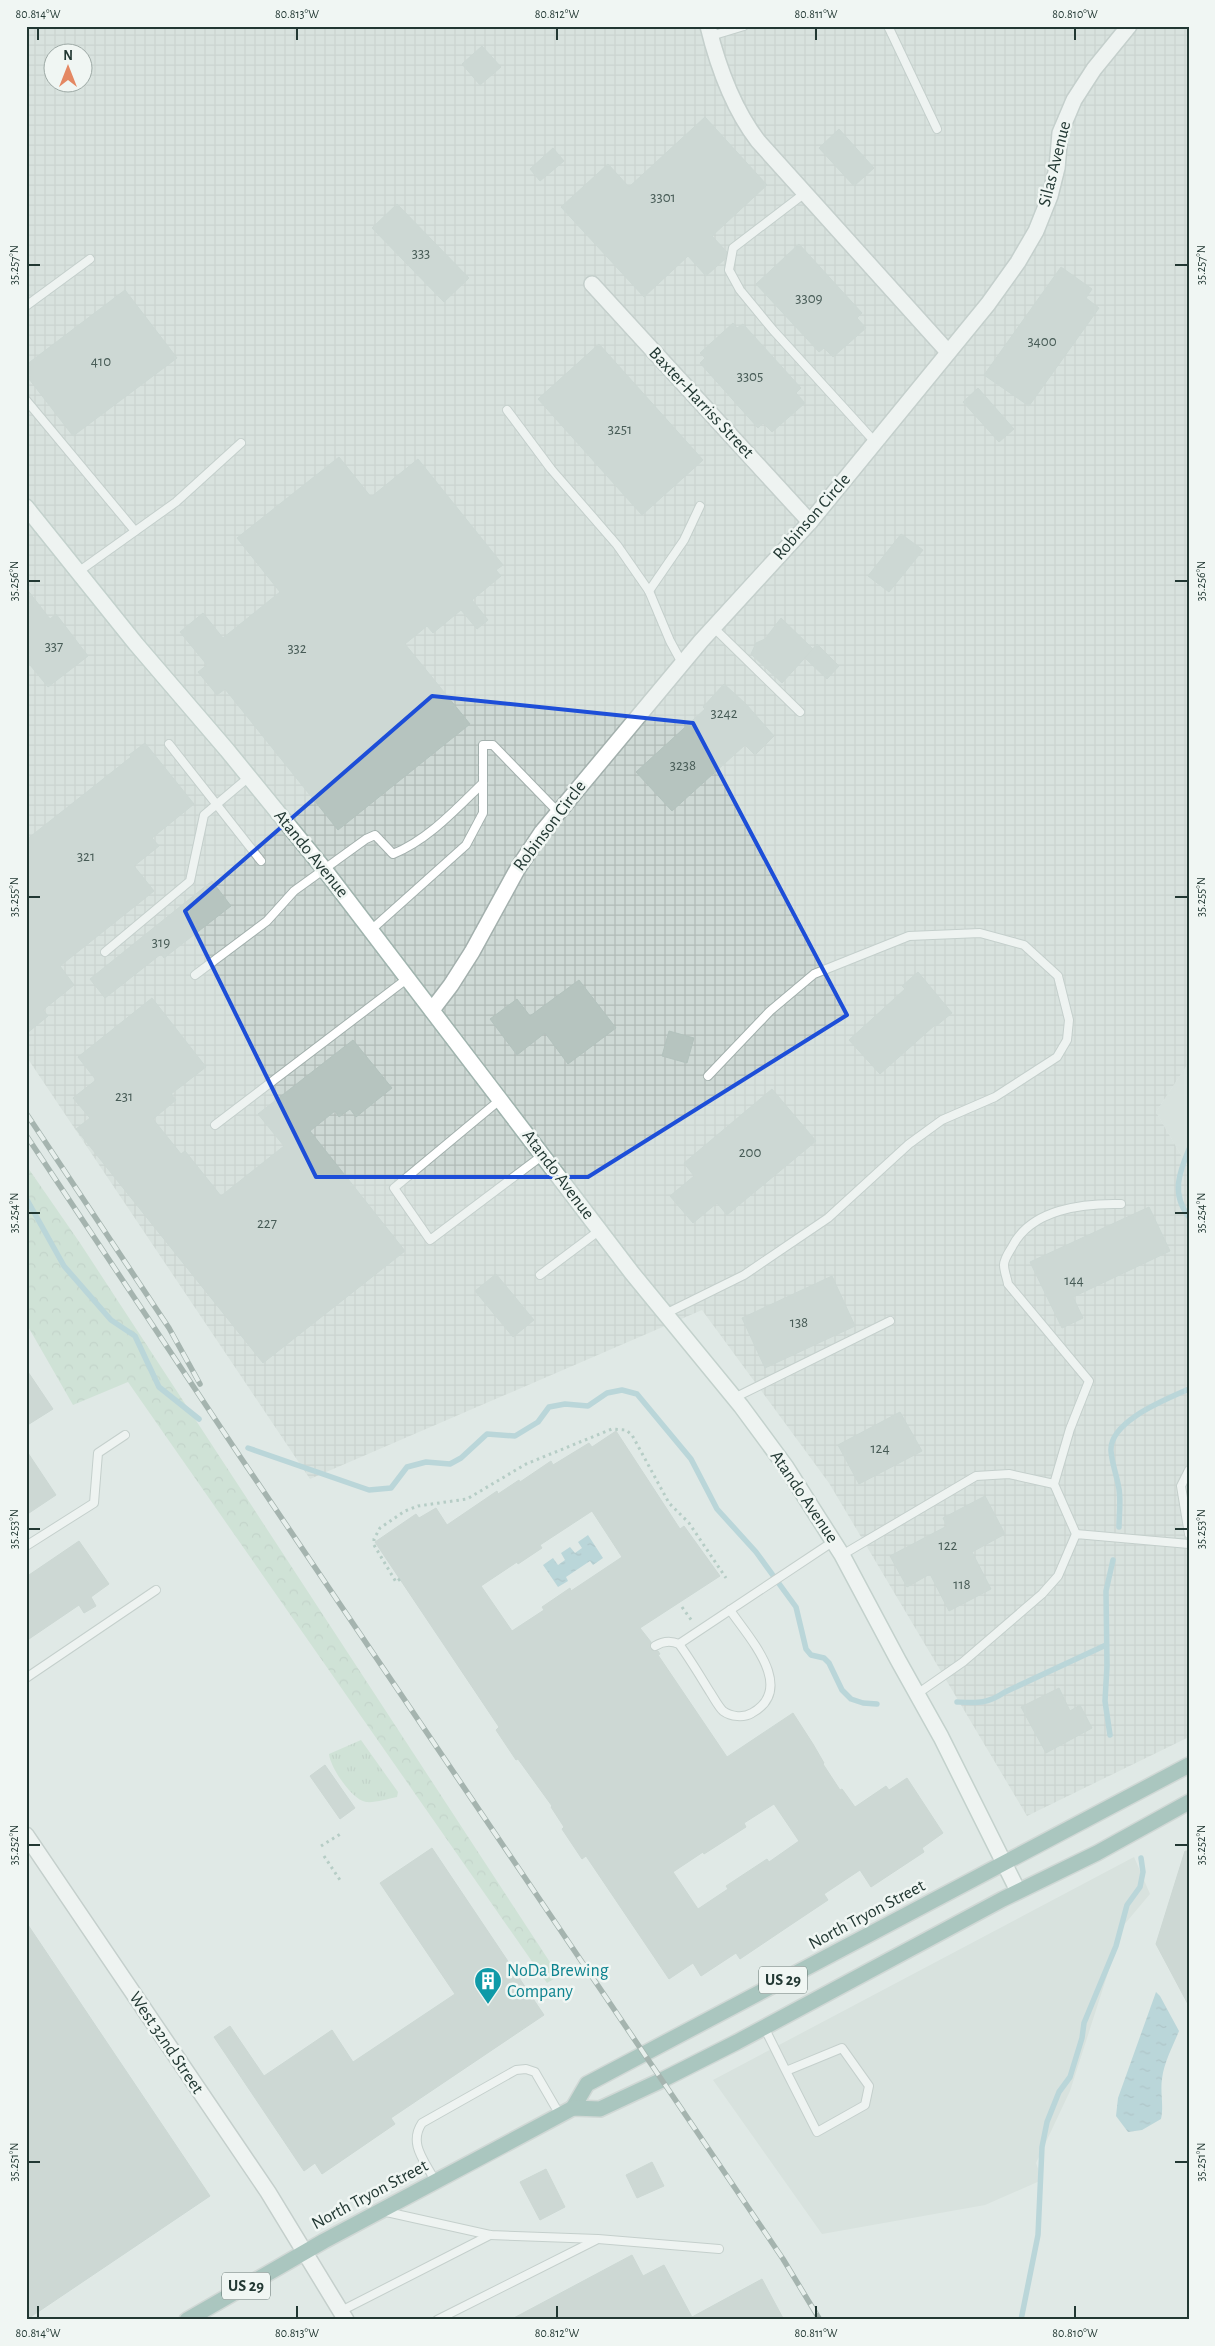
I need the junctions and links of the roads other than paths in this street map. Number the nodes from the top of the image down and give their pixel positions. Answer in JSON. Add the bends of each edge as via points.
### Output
{"nodes":[{"id":1,"x":744,"y":26,"type":"edge"},
{"id":2,"x":888,"y":26,"type":"edge"},
{"id":3,"x":1129,"y":26,"type":"edge"},
{"id":4,"x":710,"y":31,"type":"edge"},
{"id":5,"x":937,"y":129,"type":"dead end"},
{"id":6,"x":805,"y":193,"type":"junction"},
{"id":7,"x":90,"y":260,"type":"dead end"},
{"id":8,"x":592,"y":284,"type":"dead end"},
{"id":9,"x":26,"y":306,"type":"edge"},
{"id":10,"x":948,"y":352,"type":"junction"},
{"id":11,"x":26,"y":400,"type":"edge"},
{"id":12,"x":508,"y":410,"type":"dead end"},
{"id":13,"x":875,"y":442,"type":"junction"},
{"id":14,"x":241,"y":443,"type":"dead end"},
{"id":15,"x":700,"y":506,"type":"dead end"},
{"id":16,"x":26,"y":508,"type":"edge"},
{"id":17,"x":810,"y":522,"type":"junction"},
{"id":18,"x":136,"y":531,"type":"junction"},
{"id":19,"x":78,"y":572,"type":"junction"},
{"id":20,"x":649,"y":591,"type":"junction"},
{"id":21,"x":714,"y":628,"type":"junction"},
{"id":22,"x":682,"y":663,"type":"junction"},
{"id":23,"x":800,"y":712,"type":"dead end"},
{"id":24,"x":169,"y":744,"type":"dead end"},
{"id":25,"x":249,"y":777,"type":"junction"},
{"id":26,"x":483,"y":783,"type":"junction"},
{"id":27,"x":217,"y":804,"type":"junction"},
{"id":28,"x":558,"y":812,"type":"junction"},
{"id":29,"x":262,"y":861,"type":"dead end"},
{"id":30,"x":324,"y":870,"type":"junction"},
{"id":31,"x":371,"y":930,"type":"junction"},
{"id":32,"x":105,"y":952,"type":"dead end"},
{"id":33,"x":195,"y":975,"type":"dead end"},
{"id":34,"x":408,"y":978,"type":"junction"},
{"id":35,"x":432,"y":1010,"type":"junction"},
{"id":36,"x":708,"y":1076,"type":"dead end"},
{"id":37,"x":501,"y":1099,"type":"junction"},
{"id":38,"x":215,"y":1125,"type":"dead end"},
{"id":39,"x":543,"y":1154,"type":"junction"},
{"id":40,"x":1121,"y":1204,"type":"dead end"},
{"id":41,"x":600,"y":1230,"type":"junction"},
{"id":42,"x":540,"y":1275,"type":"dead end"},
{"id":43,"x":665,"y":1314,"type":"junction"},
{"id":44,"x":890,"y":1321,"type":"dead end"},
{"id":45,"x":734,"y":1398,"type":"junction"},
{"id":46,"x":124,"y":1435,"type":"dead end"},
{"id":47,"x":1189,"y":1470,"type":"edge"},
{"id":48,"x":1054,"y":1484,"type":"junction"},
{"id":49,"x":1076,"y":1534,"type":"junction"},
{"id":50,"x":1189,"y":1534,"type":"edge"},
{"id":51,"x":834,"y":1541,"type":"junction"},
{"id":52,"x":1189,"y":1544,"type":"edge"},
{"id":53,"x":26,"y":1546,"type":"edge"},
{"id":54,"x":842,"y":1555,"type":"junction"},
{"id":55,"x":156,"y":1590,"type":"dead end"},
{"id":56,"x":730,"y":1610,"type":"junction"},
{"id":57,"x":679,"y":1644,"type":"junction"},
{"id":58,"x":655,"y":1646,"type":"dead end"},
{"id":59,"x":26,"y":1678,"type":"edge"},
{"id":60,"x":917,"y":1694,"type":"junction"},
{"id":61,"x":1189,"y":1764,"type":"edge"},
{"id":62,"x":1189,"y":1802,"type":"edge"},
{"id":63,"x":26,"y":1835,"type":"edge"},
{"id":64,"x":1005,"y":1864,"type":"junction"},
{"id":65,"x":1018,"y":1891,"type":"junction"},
{"id":66,"x":764,"y":2027,"type":"junction"},
{"id":67,"x":786,"y":2071,"type":"junction"},
{"id":68,"x":567,"y":2111,"type":"junction"},
{"id":69,"x":435,"y":2181,"type":"junction"},
{"id":70,"x":380,"y":2211,"type":"junction"},
{"id":71,"x":490,"y":2235,"type":"junction"},
{"id":72,"x":598,"y":2239,"type":"junction"},
{"id":73,"x":719,"y":2249,"type":"dead end"},
{"id":74,"x":304,"y":2252,"type":"junction"},
{"id":75,"x":343,"y":2316,"type":"edge"},
{"id":76,"x":187,"y":2320,"type":"edge"},
{"id":77,"x":437,"y":2320,"type":"edge"}],
"edges":[{"from":1,"to":4,"type":"lane"},
{"from":2,"to":5,"type":"lane"},
{"from":3,"to":10,"type":"street","name":"Silas Avenue","via":[[1094,69],[1063,124],[1050,196],[1036,231],[1018,262]]},
{"from":4,"to":6,"type":"street","via":[[725,83],[744,123]]},
{"from":6,"to":10,"type":"street"},
{"from":6,"to":13,"type":"lane","via":[[733,248],[729,270],[740,290],[773,330]]},
{"from":7,"to":9,"type":"lane"},
{"from":8,"to":17,"type":"street","name":"Baxter-Harriss Street"},
{"from":10,"to":13,"type":"street","name":"Robinson Circle"},
{"from":11,"to":18,"type":"lane"},
{"from":12,"to":20,"type":"lane","via":[[551,469],[617,545]]},
{"from":13,"to":17,"type":"street","name":"Robinson Circle"},
{"from":14,"to":18,"type":"lane","via":[[176,502]]},
{"from":15,"to":20,"type":"lane","via":[[684,540]]},
{"from":16,"to":19,"type":"street","name":"Atando Avenue"},
{"from":17,"to":21,"type":"street","name":"Robinson Circle"},
{"from":18,"to":19,"type":"lane"},
{"from":19,"to":25,"type":"street","name":"Atando Avenue"},
{"from":20,"to":22,"type":"lane"},
{"from":21,"to":22,"type":"street","name":"Robinson Circle"},
{"from":21,"to":23,"type":"lane"},
{"from":22,"to":28,"type":"street","name":"Robinson Circle"},
{"from":24,"to":27,"type":"lane"},
{"from":25,"to":27,"type":"lane"},
{"from":25,"to":30,"type":"street","name":"Atando Avenue"},
{"from":26,"to":28,"type":"lane","via":[[483,745],[494,745]]},
{"from":26,"to":30,"type":"lane","via":[[455,811],[410,847],[393,854],[375,835]]},
{"from":26,"to":31,"type":"lane","via":[[483,813],[466,845]]},
{"from":27,"to":29,"type":"lane"},
{"from":27,"to":32,"type":"lane","via":[[204,815],[190,881]]},
{"from":28,"to":35,"type":"street","name":"Robinson Circle","via":[[518,868],[472,952]]},
{"from":30,"to":31,"type":"street","name":"Atando Avenue"},
{"from":30,"to":33,"type":"lane","via":[[294,891],[267,921]]},
{"from":31,"to":34,"type":"street","name":"Atando Avenue"},
{"from":34,"to":35,"type":"street","name":"Atando Avenue"},
{"from":34,"to":38,"type":"lane"},
{"from":35,"to":37,"type":"street","name":"Atando Avenue"},
{"from":36,"to":43,"type":"lane","via":[[770,1011],[814,974],[909,936],[980,933],[1024,945],[1058,976],[1069,1020],[1067,1040],[1057,1057],[995,1097],[942,1120],[909,1144],[828,1218],[744,1275]]},
{"from":37,"to":39,"type":"street","name":"Atando Avenue"},
{"from":37,"to":39,"type":"lane","via":[[394,1188],[430,1240]]},
{"from":39,"to":41,"type":"street","name":"Atando Avenue"},
{"from":40,"to":48,"type":"lane","via":[[1097,1204],[1056,1212],[1030,1224],[1017,1237],[1004,1263],[1008,1284],[1089,1380]]},
{"from":41,"to":42,"type":"lane"},
{"from":41,"to":43,"type":"street","name":"Atando Avenue"},
{"from":43,"to":45,"type":"street","name":"Atando Avenue"},
{"from":44,"to":45,"type":"lane"},
{"from":45,"to":51,"type":"street","name":"Atando Avenue","via":[[786,1467]]},
{"from":46,"to":53,"type":"lane","via":[[98,1453],[94,1504]]},
{"from":47,"to":50,"type":"lane","via":[[1181,1486]]},
{"from":48,"to":49,"type":"lane"},
{"from":48,"to":54,"type":"lane","via":[[1009,1474],[976,1476]]},
{"from":49,"to":52,"type":"lane"},
{"from":49,"to":60,"type":"lane","via":[[1058,1576],[1042,1594],[963,1662]]},
{"from":51,"to":54,"type":"street","name":"Atando Avenue"},
{"from":51,"to":56,"type":"lane"},
{"from":54,"to":60,"type":"street","name":"Atando Avenue"},
{"from":55,"to":59,"type":"lane"},
{"from":56,"to":57,"type":"lane"},
{"from":56,"to":57,"type":"lane","via":[[769,1671],[770,1693],[756,1711],[740,1716],[724,1712]]},
{"from":57,"to":58,"type":"lane","via":[[673,1641]]},
{"from":60,"to":64,"type":"street","name":"Atando Avenue"},
{"from":61,"to":64,"type":"main road","name":"North Tryon Street","number":"US 29"},
{"from":62,"to":65,"type":"main road","name":"North Tryon Street","number":"US 29","via":[[1097,1853]]},
{"from":63,"to":74,"type":"street","name":"West 32nd Street","via":[[268,2192]]},
{"from":64,"to":65,"type":"street","name":"Atando Avenue"},
{"from":64,"to":68,"type":"main road","name":"North Tryon Street","number":"US 29","via":[[587,2084]]},
{"from":65,"to":66,"type":"main road","name":"North Tryon Street","number":"US 29"},
{"from":66,"to":67,"type":"lane"},
{"from":66,"to":68,"type":"main road","name":"North Tryon Street","number":"US 29","via":[[600,2109]]},
{"from":67,"to":67,"type":"lane","via":[[842,2048],[869,2086],[865,2105],[817,2132]]},
{"from":68,"to":69,"type":"main road","name":"North Tryon Street","number":"US 29"},
{"from":68,"to":69,"type":"lane","via":[[535,2072],[516,2070],[422,2123],[416,2132],[416,2143]]},
{"from":69,"to":70,"type":"main road","name":"North Tryon Street","number":"US 29"},
{"from":70,"to":71,"type":"lane"},
{"from":70,"to":74,"type":"main road","name":"North Tryon Street","number":"US 29"},
{"from":71,"to":72,"type":"lane"},
{"from":71,"to":75,"type":"lane"},
{"from":72,"to":73,"type":"lane"},
{"from":72,"to":77,"type":"lane"},
{"from":74,"to":75,"type":"street","name":"West 32nd Street"},
{"from":74,"to":76,"type":"main road","name":"North Tryon Street","number":"US 29"}]}
